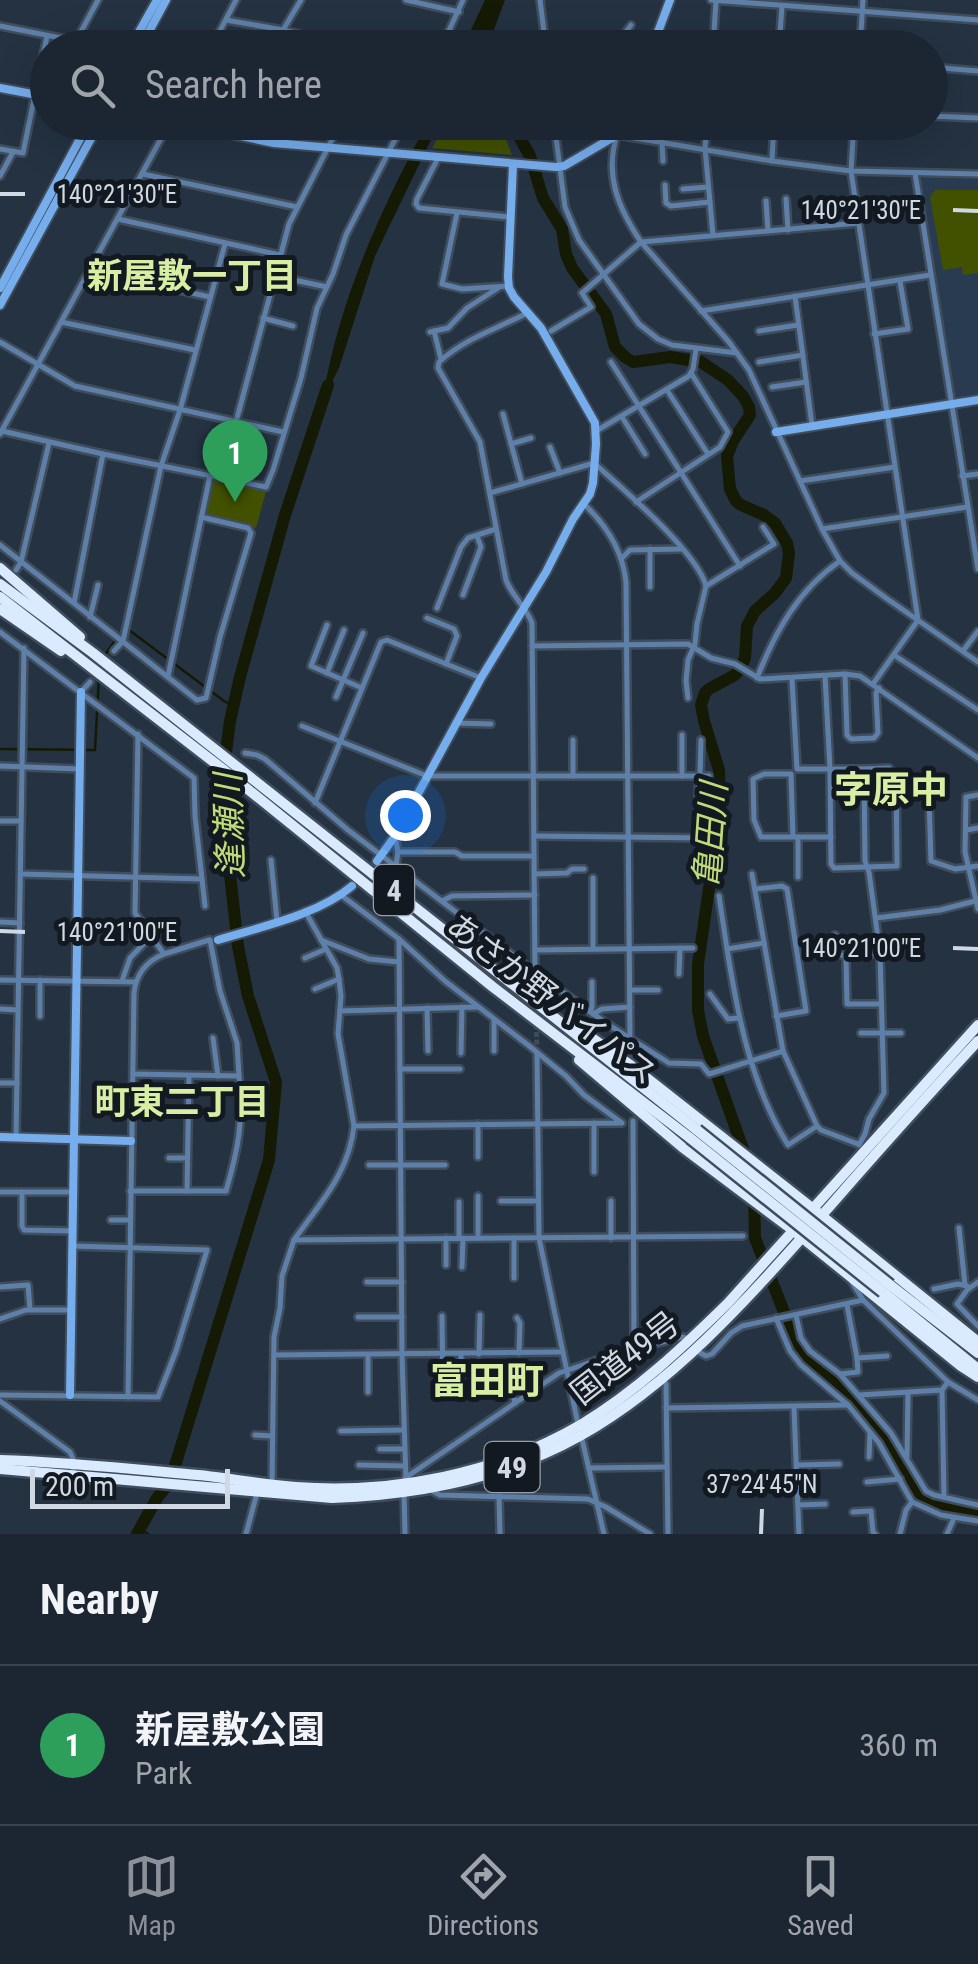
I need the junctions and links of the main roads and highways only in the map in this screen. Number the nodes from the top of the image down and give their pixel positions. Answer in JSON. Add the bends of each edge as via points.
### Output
{"nodes":[{"id":1,"x":0,"y":568,"type":"edge"},
{"id":2,"x":0,"y":584,"type":"edge"},
{"id":3,"x":0,"y":596,"type":"edge"},
{"id":4,"x":0,"y":609,"type":"edge"},
{"id":5,"x":93,"y":653,"type":"junction"},
{"id":6,"x":93,"y":668,"type":"junction"},
{"id":7,"x":494,"y":987,"type":"junction"},
{"id":8,"x":544,"y":1008,"type":"junction"},
{"id":9,"x":978,"y":1025,"type":"edge"},
{"id":10,"x":978,"y":1041,"type":"edge"},
{"id":11,"x":694,"y":1134,"type":"junction"},
{"id":12,"x":817,"y":1212,"type":"junction"},
{"id":13,"x":798,"y":1234,"type":"junction"},
{"id":14,"x":886,"y":1289,"type":"junction"},
{"id":15,"x":978,"y":1342,"type":"edge"},
{"id":16,"x":693,"y":1344,"type":"junction"},
{"id":17,"x":978,"y":1353,"type":"edge"},
{"id":18,"x":978,"y":1369,"type":"edge"},
{"id":19,"x":978,"y":1377,"type":"edge"},
{"id":20,"x":580,"y":1431,"type":"junction"},
{"id":21,"x":0,"y":1460,"type":"edge"},
{"id":22,"x":0,"y":1469,"type":"edge"},
{"id":23,"x":73,"y":1469,"type":"junction"},
{"id":24,"x":200,"y":1481,"type":"junction"},
{"id":25,"x":405,"y":1485,"type":"junction"}],
"edges":[{"from":1,"to":5,"type":"highway"},
{"from":2,"to":5,"type":"highway","name":"あさか野バイパス","number":"4"},
{"from":3,"to":6,"type":"highway","name":"あさか野バイパス","number":"4"},
{"from":4,"to":6,"type":"highway"},
{"from":5,"to":8,"type":"highway","name":"あさか野バイパス","number":"4"},
{"from":6,"to":7,"type":"highway","name":"あさか野バイパス","number":"4"},
{"from":7,"to":11,"type":"highway","name":"あさか野バイパス","number":"4"},
{"from":7,"to":13,"type":"highway","via":[[667,1135]]},
{"from":8,"to":11,"type":"highway","name":"あさか野バイパス","number":"4"},
{"from":8,"to":12,"type":"highway","via":[[629,1064]]},
{"from":9,"to":12,"type":"highway","name":"国道49号","number":"49","via":[[863,1147]]},
{"from":10,"to":12,"type":"highway","name":"国道49号","number":"49"},
{"from":11,"to":14,"type":"highway","name":"あさか野バイパス","number":"4","bridge":true},
{"from":12,"to":13,"type":"highway","name":"国道49号","number":"49"},
{"from":12,"to":15,"type":"highway"},
{"from":13,"to":16,"type":"highway","name":"国道49号","number":"49"},
{"from":13,"to":19,"type":"highway"},
{"from":14,"to":17,"type":"highway","name":"あさか野バイパス","number":"4"},
{"from":14,"to":18,"type":"highway","name":"あさか野バイパス","number":"4"},
{"from":16,"to":20,"type":"highway","name":"国道49号","number":"49"},
{"from":16,"to":20,"type":"highway","name":"国道49号","number":"49","via":[[662,1379]]},
{"from":20,"to":25,"type":"highway","name":"国道49号","number":"49"},
{"from":20,"to":25,"type":"highway","name":"国道49号","number":"49","via":[[496,1472],[428,1488]]},
{"from":21,"to":23,"type":"highway","name":"国道49号","number":"49"},
{"from":22,"to":23,"type":"highway","name":"国道49号","number":"49"},
{"from":23,"to":24,"type":"highway","name":"国道49号","number":"49"},
{"from":24,"to":25,"type":"highway","name":"国道49号","number":"49","via":[[336,1489]]},
{"from":24,"to":25,"type":"highway","name":"国道49号","number":"49","via":[[332,1498],[374,1497]]}]}
